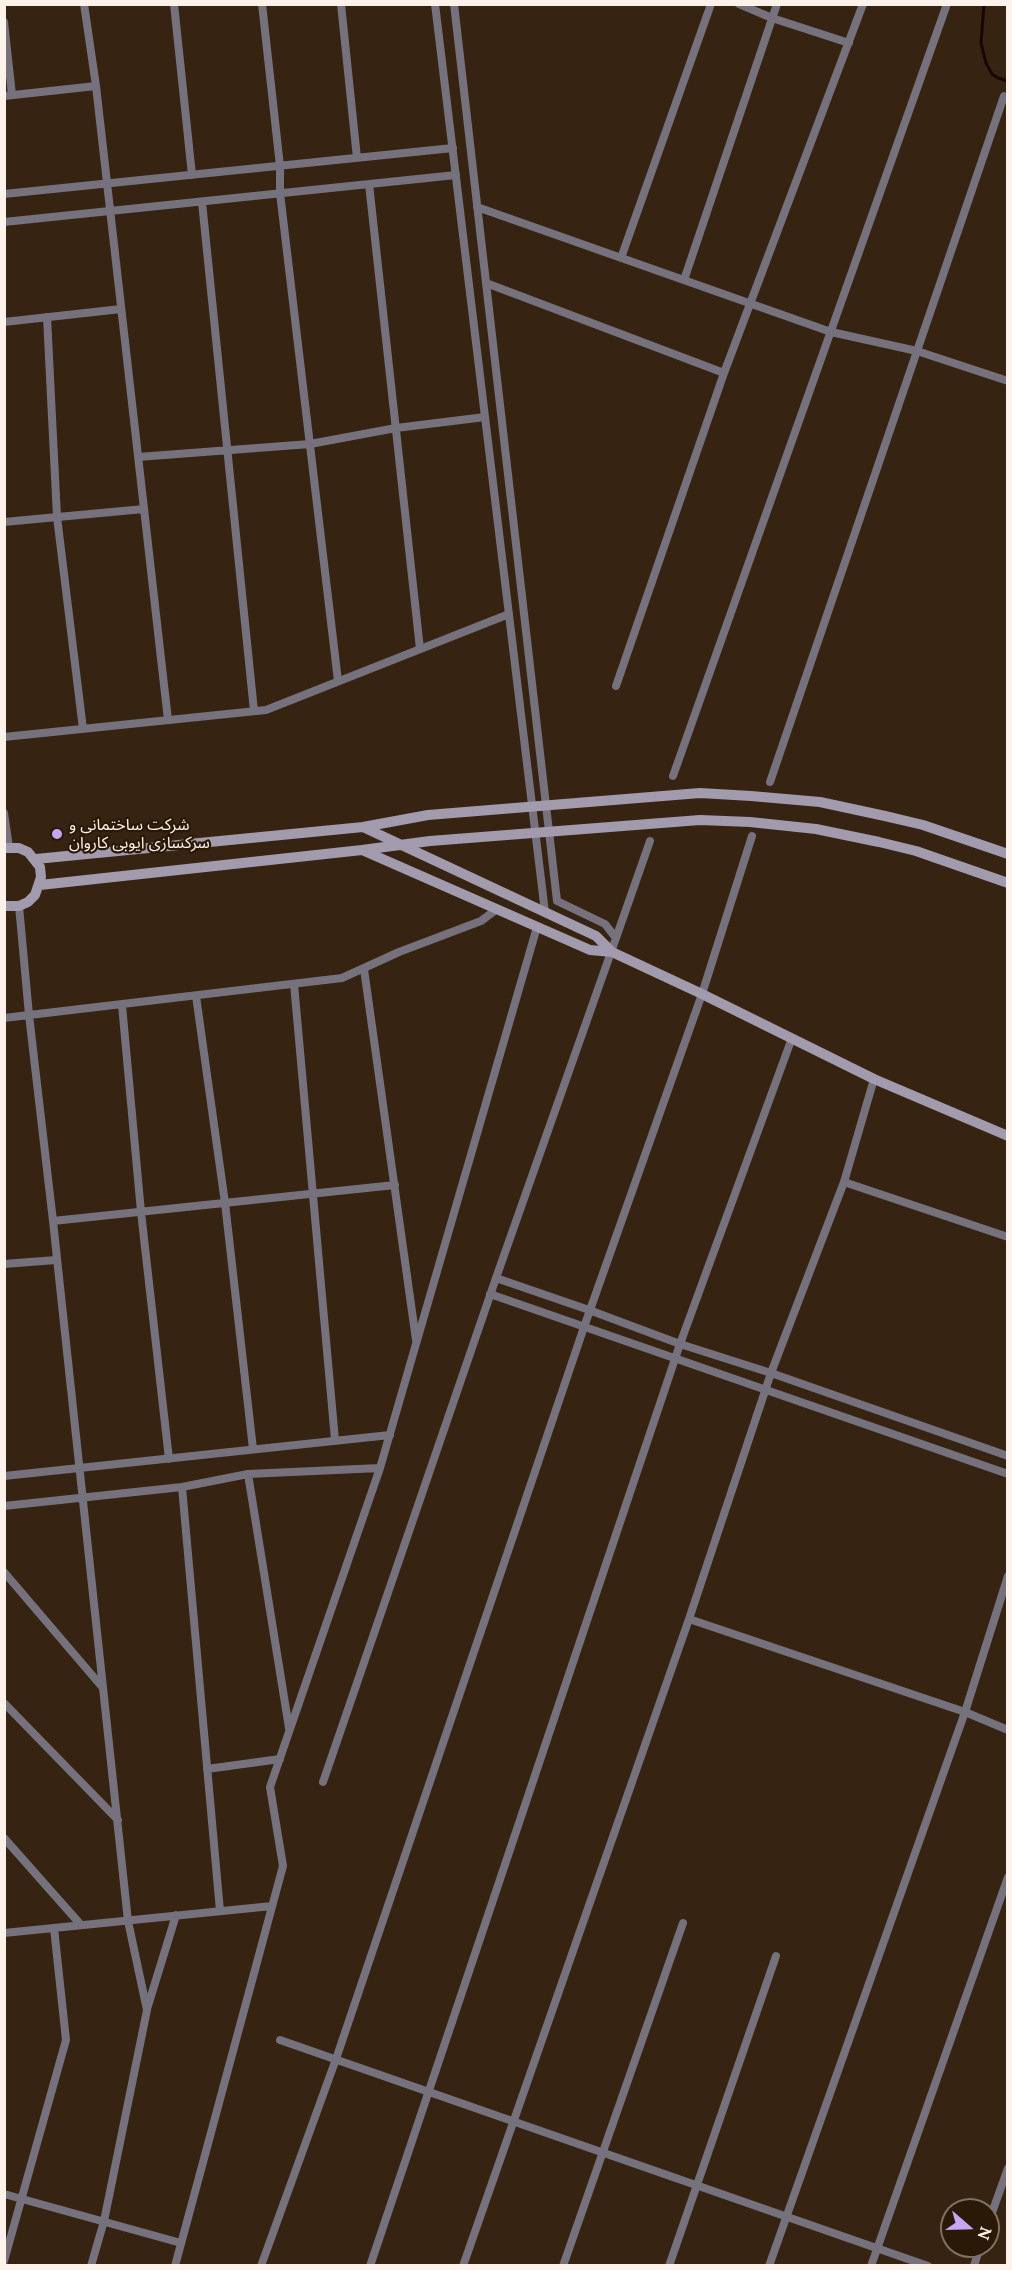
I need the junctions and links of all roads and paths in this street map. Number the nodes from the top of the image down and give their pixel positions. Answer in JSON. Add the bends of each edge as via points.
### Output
{"nodes":[{"id":1,"x":84,"y":4,"type":"edge"},
{"id":2,"x":174,"y":4,"type":"edge"},
{"id":3,"x":262,"y":4,"type":"edge"},
{"id":4,"x":341,"y":4,"type":"edge"},
{"id":5,"x":435,"y":4,"type":"edge"},
{"id":6,"x":454,"y":4,"type":"edge"},
{"id":7,"x":711,"y":4,"type":"edge"},
{"id":8,"x":739,"y":4,"type":"edge"},
{"id":9,"x":777,"y":4,"type":"edge"},
{"id":10,"x":862,"y":4,"type":"edge"},
{"id":11,"x":947,"y":4,"type":"edge"},
{"id":12,"x":772,"y":18,"type":"junction"},
{"id":13,"x":4,"y":22,"type":"edge"},
{"id":14,"x":849,"y":43,"type":"junction"},
{"id":15,"x":96,"y":86,"type":"junction"},
{"id":16,"x":8,"y":95,"type":"edge"},
{"id":17,"x":1004,"y":96,"type":"dead end"},
{"id":18,"x":453,"y":148,"type":"junction"},
{"id":19,"x":357,"y":158,"type":"junction"},
{"id":20,"x":280,"y":166,"type":"junction"},
{"id":21,"x":192,"y":175,"type":"junction"},
{"id":22,"x":456,"y":175,"type":"junction"},
{"id":23,"x":107,"y":184,"type":"junction"},
{"id":24,"x":369,"y":184,"type":"junction"},
{"id":25,"x":4,"y":194,"type":"edge"},
{"id":26,"x":280,"y":194,"type":"junction"},
{"id":27,"x":202,"y":202,"type":"junction"},
{"id":28,"x":477,"y":207,"type":"junction"},
{"id":29,"x":109,"y":211,"type":"junction"},
{"id":30,"x":4,"y":222,"type":"edge"},
{"id":31,"x":621,"y":258,"type":"junction"},
{"id":32,"x":684,"y":280,"type":"junction"},
{"id":33,"x":486,"y":283,"type":"junction"},
{"id":34,"x":751,"y":305,"type":"junction"},
{"id":35,"x":121,"y":309,"type":"junction"},
{"id":36,"x":47,"y":317,"type":"junction"},
{"id":37,"x":4,"y":322,"type":"edge"},
{"id":38,"x":831,"y":332,"type":"junction"},
{"id":39,"x":917,"y":351,"type":"junction"},
{"id":40,"x":724,"y":373,"type":"junction"},
{"id":41,"x":1008,"y":381,"type":"edge"},
{"id":42,"x":485,"y":417,"type":"junction"},
{"id":43,"x":396,"y":428,"type":"junction"},
{"id":44,"x":310,"y":444,"type":"junction"},
{"id":45,"x":228,"y":449,"type":"junction"},
{"id":46,"x":138,"y":457,"type":"junction"},
{"id":47,"x":144,"y":509,"type":"junction"},
{"id":48,"x":57,"y":517,"type":"junction"},
{"id":49,"x":4,"y":522,"type":"edge"},
{"id":50,"x":509,"y":614,"type":"junction"},
{"id":51,"x":420,"y":649,"type":"junction"},
{"id":52,"x":339,"y":681,"type":"junction"},
{"id":53,"x":616,"y":686,"type":"dead end"},
{"id":54,"x":254,"y":711,"type":"junction"},
{"id":55,"x":168,"y":720,"type":"junction"},
{"id":56,"x":83,"y":729,"type":"junction"},
{"id":57,"x":4,"y":737,"type":"edge"},
{"id":58,"x":673,"y":776,"type":"dead end"},
{"id":59,"x":770,"y":782,"type":"dead end"},
{"id":60,"x":546,"y":806,"type":"junction"},
{"id":61,"x":532,"y":807,"type":"junction"},
{"id":62,"x":4,"y":813,"type":"edge"},
{"id":63,"x":363,"y":827,"type":"junction"},
{"id":64,"x":549,"y":832,"type":"junction"},
{"id":65,"x":535,"y":833,"type":"junction"},
{"id":66,"x":752,"y":836,"type":"dead end"},
{"id":67,"x":650,"y":841,"type":"dead end"},
{"id":68,"x":402,"y":845,"type":"junction"},
{"id":69,"x":7,"y":847,"type":"edge"},
{"id":70,"x":362,"y":850,"type":"junction"},
{"id":71,"x":1008,"y":854,"type":"edge"},
{"id":72,"x":36,"y":859,"type":"junction"},
{"id":73,"x":1008,"y":883,"type":"edge"},
{"id":74,"x":40,"y":885,"type":"junction"},
{"id":75,"x":4,"y":906,"type":"edge"},
{"id":76,"x":19,"y":906,"type":"junction"},
{"id":77,"x":498,"y":909,"type":"junction"},
{"id":78,"x":544,"y":912,"type":"junction"},
{"id":79,"x":537,"y":927,"type":"junction"},
{"id":80,"x":616,"y":938,"type":"junction"},
{"id":81,"x":612,"y":952,"type":"junction"},
{"id":82,"x":364,"y":969,"type":"junction"},
{"id":83,"x":294,"y":984,"type":"junction"},
{"id":84,"x":702,"y":993,"type":"junction"},
{"id":85,"x":196,"y":996,"type":"junction"},
{"id":86,"x":122,"y":1005,"type":"junction"},
{"id":87,"x":29,"y":1015,"type":"junction"},
{"id":88,"x":4,"y":1018,"type":"edge"},
{"id":89,"x":792,"y":1038,"type":"junction"},
{"id":90,"x":874,"y":1079,"type":"junction"},
{"id":91,"x":1008,"y":1137,"type":"edge"},
{"id":92,"x":844,"y":1182,"type":"junction"},
{"id":93,"x":395,"y":1185,"type":"junction"},
{"id":94,"x":312,"y":1194,"type":"junction"},
{"id":95,"x":225,"y":1203,"type":"junction"},
{"id":96,"x":141,"y":1212,"type":"junction"},
{"id":97,"x":53,"y":1221,"type":"junction"},
{"id":98,"x":1008,"y":1237,"type":"edge"},
{"id":99,"x":56,"y":1260,"type":"junction"},
{"id":100,"x":4,"y":1264,"type":"edge"},
{"id":101,"x":496,"y":1278,"type":"junction"},
{"id":102,"x":490,"y":1294,"type":"junction"},
{"id":103,"x":589,"y":1310,"type":"junction"},
{"id":104,"x":584,"y":1327,"type":"junction"},
{"id":105,"x":416,"y":1343,"type":"junction"},
{"id":106,"x":680,"y":1344,"type":"junction"},
{"id":107,"x":675,"y":1359,"type":"junction"},
{"id":108,"x":771,"y":1373,"type":"junction"},
{"id":109,"x":765,"y":1390,"type":"junction"},
{"id":110,"x":390,"y":1435,"type":"junction"},
{"id":111,"x":335,"y":1440,"type":"junction"},
{"id":112,"x":253,"y":1449,"type":"junction"},
{"id":113,"x":1008,"y":1456,"type":"edge"},
{"id":114,"x":169,"y":1459,"type":"junction"},
{"id":115,"x":79,"y":1466,"type":"junction"},
{"id":116,"x":380,"y":1468,"type":"junction"},
{"id":117,"x":248,"y":1474,"type":"junction"},
{"id":118,"x":1008,"y":1474,"type":"edge"},
{"id":119,"x":4,"y":1476,"type":"edge"},
{"id":120,"x":182,"y":1487,"type":"junction"},
{"id":121,"x":83,"y":1497,"type":"junction"},
{"id":122,"x":4,"y":1506,"type":"edge"},
{"id":123,"x":4,"y":1572,"type":"edge"},
{"id":124,"x":1008,"y":1576,"type":"edge"},
{"id":125,"x":689,"y":1619,"type":"junction"},
{"id":126,"x":103,"y":1688,"type":"junction"},
{"id":127,"x":4,"y":1703,"type":"edge"},
{"id":128,"x":965,"y":1712,"type":"junction"},
{"id":129,"x":1008,"y":1730,"type":"edge"},
{"id":130,"x":289,"y":1731,"type":"junction"},
{"id":131,"x":280,"y":1759,"type":"junction"},
{"id":132,"x":207,"y":1769,"type":"junction"},
{"id":133,"x":323,"y":1782,"type":"dead end"},
{"id":134,"x":118,"y":1820,"type":"junction"},
{"id":135,"x":4,"y":1838,"type":"edge"},
{"id":136,"x":1008,"y":1877,"type":"edge"},
{"id":137,"x":272,"y":1906,"type":"junction"},
{"id":138,"x":220,"y":1911,"type":"junction"},
{"id":139,"x":176,"y":1916,"type":"junction"},
{"id":140,"x":128,"y":1921,"type":"junction"},
{"id":141,"x":683,"y":1923,"type":"dead end"},
{"id":142,"x":81,"y":1925,"type":"junction"},
{"id":143,"x":54,"y":1928,"type":"junction"},
{"id":144,"x":4,"y":1933,"type":"edge"},
{"id":145,"x":776,"y":1956,"type":"dead end"},
{"id":146,"x":147,"y":2010,"type":"junction"},
{"id":147,"x":280,"y":2040,"type":"dead end"},
{"id":148,"x":336,"y":2059,"type":"junction"},
{"id":149,"x":430,"y":2092,"type":"junction"},
{"id":150,"x":513,"y":2121,"type":"junction"},
{"id":151,"x":603,"y":2152,"type":"junction"},
{"id":152,"x":1008,"y":2168,"type":"edge"},
{"id":153,"x":697,"y":2185,"type":"junction"},
{"id":154,"x":4,"y":2194,"type":"edge"},
{"id":155,"x":23,"y":2198,"type":"junction"},
{"id":156,"x":997,"y":2198,"type":"edge"},
{"id":157,"x":786,"y":2216,"type":"junction"},
{"id":158,"x":104,"y":2221,"type":"junction"},
{"id":159,"x":182,"y":2243,"type":"junction"},
{"id":160,"x":877,"y":2248,"type":"junction"},
{"id":161,"x":4,"y":2261,"type":"edge"},
{"id":162,"x":91,"y":2265,"type":"edge"},
{"id":163,"x":175,"y":2265,"type":"edge"},
{"id":164,"x":261,"y":2265,"type":"edge"},
{"id":165,"x":369,"y":2265,"type":"edge"},
{"id":166,"x":463,"y":2265,"type":"edge"},
{"id":167,"x":563,"y":2265,"type":"edge"},
{"id":168,"x":669,"y":2265,"type":"edge"},
{"id":169,"x":769,"y":2265,"type":"edge"},
{"id":170,"x":870,"y":2265,"type":"edge"},
{"id":171,"x":928,"y":2265,"type":"edge"}],
"edges":[{"from":1,"to":15,"type":"street"},
{"from":2,"to":21,"type":"street"},
{"from":3,"to":20,"type":"street"},
{"from":4,"to":19,"type":"street"},
{"from":5,"to":18,"type":"street"},
{"from":6,"to":28,"type":"street"},
{"from":7,"to":31,"type":"street"},
{"from":8,"to":12,"type":"street"},
{"from":9,"to":12,"type":"street"},
{"from":10,"to":14,"type":"street"},
{"from":11,"to":38,"type":"street"},
{"from":12,"to":14,"type":"street"},
{"from":12,"to":32,"type":"street"},
{"from":13,"to":16,"type":"street"},
{"from":14,"to":34,"type":"street"},
{"from":15,"to":16,"type":"street"},
{"from":15,"to":23,"type":"street"},
{"from":17,"to":39,"type":"street"},
{"from":18,"to":19,"type":"street"},
{"from":18,"to":22,"type":"street"},
{"from":19,"to":20,"type":"street"},
{"from":20,"to":21,"type":"street"},
{"from":20,"to":26,"type":"street"},
{"from":21,"to":23,"type":"street"},
{"from":22,"to":24,"type":"street"},
{"from":22,"to":42,"type":"street"},
{"from":23,"to":25,"type":"street"},
{"from":23,"to":29,"type":"street"},
{"from":24,"to":26,"type":"street"},
{"from":24,"to":43,"type":"street"},
{"from":26,"to":27,"type":"street"},
{"from":26,"to":44,"type":"street"},
{"from":27,"to":29,"type":"street"},
{"from":27,"to":45,"type":"street"},
{"from":28,"to":31,"type":"street"},
{"from":28,"to":33,"type":"street"},
{"from":29,"to":30,"type":"street"},
{"from":29,"to":35,"type":"street"},
{"from":31,"to":32,"type":"street"},
{"from":32,"to":34,"type":"street"},
{"from":33,"to":40,"type":"street"},
{"from":33,"to":60,"type":"street"},
{"from":34,"to":38,"type":"street"},
{"from":34,"to":40,"type":"street"},
{"from":35,"to":36,"type":"street"},
{"from":35,"to":46,"type":"street"},
{"from":36,"to":37,"type":"street"},
{"from":36,"to":48,"type":"street"},
{"from":38,"to":39,"type":"street"},
{"from":38,"to":58,"type":"street"},
{"from":39,"to":41,"type":"street"},
{"from":39,"to":59,"type":"street"},
{"from":40,"to":53,"type":"street"},
{"from":42,"to":43,"type":"street"},
{"from":42,"to":50,"type":"street"},
{"from":43,"to":44,"type":"street"},
{"from":43,"to":51,"type":"street"},
{"from":44,"to":45,"type":"street"},
{"from":44,"to":52,"type":"street"},
{"from":45,"to":46,"type":"street"},
{"from":45,"to":54,"type":"street"},
{"from":46,"to":47,"type":"street"},
{"from":47,"to":48,"type":"street"},
{"from":47,"to":55,"type":"street"},
{"from":48,"to":49,"type":"street"},
{"from":48,"to":56,"type":"street"},
{"from":50,"to":51,"type":"street"},
{"from":50,"to":61,"type":"street"},
{"from":51,"to":52,"type":"street"},
{"from":52,"to":54,"type":"street","via":[[266,710]]},
{"from":54,"to":55,"type":"street"},
{"from":55,"to":56,"type":"street"},
{"from":56,"to":57,"type":"street"},
{"from":60,"to":61,"type":"street"},
{"from":60,"to":64,"type":"street"},
{"from":60,"to":71,"type":"street","via":[[700,794],[820,802],[923,825]]},
{"from":61,"to":63,"type":"street","via":[[428,815]]},
{"from":61,"to":65,"type":"street"},
{"from":62,"to":69,"type":"street"},
{"from":63,"to":68,"type":"street"},
{"from":63,"to":72,"type":"street"},
{"from":64,"to":65,"type":"street"},
{"from":64,"to":73,"type":"street","via":[[700,820],[816,829],[915,851]]},
{"from":64,"to":80,"type":"street","via":[[557,902],[605,924]]},
{"from":65,"to":68,"type":"street"},
{"from":65,"to":78,"type":"street"},
{"from":66,"to":84,"type":"street"},
{"from":67,"to":80,"type":"street"},
{"from":68,"to":70,"type":"street"},
{"from":68,"to":78,"type":"street"},
{"from":69,"to":72,"type":"street","via":[[19,848]]},
{"from":70,"to":74,"type":"street"},
{"from":70,"to":77,"type":"street"},
{"from":72,"to":74,"type":"street"},
{"from":74,"to":76,"type":"street","via":[[28,902]]},
{"from":75,"to":76,"type":"street"},
{"from":76,"to":87,"type":"street"},
{"from":77,"to":79,"type":"street"},
{"from":77,"to":82,"type":"street","via":[[481,921]]},
{"from":78,"to":81,"type":"street","via":[[596,936]]},
{"from":79,"to":81,"type":"street","via":[[590,950]]},
{"from":79,"to":105,"type":"street"},
{"from":80,"to":81,"type":"street"},
{"from":81,"to":84,"type":"street"},
{"from":81,"to":101,"type":"street"},
{"from":82,"to":83,"type":"street","via":[[342,978]]},
{"from":82,"to":93,"type":"street"},
{"from":83,"to":85,"type":"street"},
{"from":83,"to":94,"type":"street"},
{"from":84,"to":89,"type":"street"},
{"from":84,"to":103,"type":"street"},
{"from":85,"to":86,"type":"street"},
{"from":85,"to":95,"type":"street"},
{"from":86,"to":87,"type":"street"},
{"from":86,"to":96,"type":"street"},
{"from":87,"to":88,"type":"street"},
{"from":87,"to":97,"type":"street"},
{"from":89,"to":90,"type":"street"},
{"from":89,"to":106,"type":"street"},
{"from":90,"to":91,"type":"street"},
{"from":90,"to":92,"type":"street"},
{"from":92,"to":98,"type":"street"},
{"from":92,"to":108,"type":"street"},
{"from":93,"to":94,"type":"street"},
{"from":93,"to":105,"type":"street"},
{"from":94,"to":95,"type":"street"},
{"from":94,"to":111,"type":"street"},
{"from":95,"to":96,"type":"street"},
{"from":95,"to":112,"type":"street"},
{"from":96,"to":97,"type":"street"},
{"from":96,"to":114,"type":"street"},
{"from":97,"to":99,"type":"street"},
{"from":99,"to":100,"type":"street"},
{"from":99,"to":115,"type":"street"},
{"from":101,"to":102,"type":"street"},
{"from":101,"to":103,"type":"street"},
{"from":102,"to":104,"type":"street"},
{"from":102,"to":133,"type":"street"},
{"from":103,"to":104,"type":"street"},
{"from":103,"to":106,"type":"street"},
{"from":104,"to":107,"type":"street"},
{"from":104,"to":148,"type":"street"},
{"from":105,"to":110,"type":"street"},
{"from":106,"to":107,"type":"street"},
{"from":106,"to":108,"type":"street"},
{"from":107,"to":109,"type":"street"},
{"from":107,"to":149,"type":"street"},
{"from":108,"to":109,"type":"street"},
{"from":108,"to":113,"type":"street"},
{"from":109,"to":118,"type":"street"},
{"from":109,"to":125,"type":"street"},
{"from":110,"to":111,"type":"street"},
{"from":110,"to":116,"type":"street"},
{"from":111,"to":112,"type":"street"},
{"from":112,"to":114,"type":"street"},
{"from":114,"to":115,"type":"street"},
{"from":115,"to":119,"type":"street"},
{"from":115,"to":121,"type":"street"},
{"from":116,"to":117,"type":"street"},
{"from":116,"to":130,"type":"street"},
{"from":117,"to":120,"type":"street"},
{"from":117,"to":130,"type":"street"},
{"from":120,"to":121,"type":"street"},
{"from":120,"to":132,"type":"street"},
{"from":121,"to":122,"type":"street"},
{"from":121,"to":126,"type":"street"},
{"from":123,"to":126,"type":"street"},
{"from":124,"to":128,"type":"street"},
{"from":125,"to":128,"type":"street"},
{"from":125,"to":150,"type":"street"},
{"from":126,"to":134,"type":"street"},
{"from":127,"to":134,"type":"street"},
{"from":128,"to":129,"type":"street"},
{"from":128,"to":157,"type":"street"},
{"from":130,"to":131,"type":"street"},
{"from":131,"to":132,"type":"street"},
{"from":131,"to":137,"type":"street","via":[[270,1787],[283,1866]]},
{"from":132,"to":138,"type":"street"},
{"from":134,"to":140,"type":"street"},
{"from":135,"to":142,"type":"street"},
{"from":136,"to":160,"type":"street"},
{"from":137,"to":138,"type":"street"},
{"from":137,"to":159,"type":"street"},
{"from":138,"to":139,"type":"street"},
{"from":139,"to":140,"type":"street"},
{"from":139,"to":146,"type":"street"},
{"from":140,"to":142,"type":"street"},
{"from":140,"to":146,"type":"street"},
{"from":141,"to":151,"type":"street"},
{"from":142,"to":143,"type":"street"},
{"from":143,"to":144,"type":"street"},
{"from":143,"to":155,"type":"street","via":[[66,2040]]},
{"from":145,"to":153,"type":"street"},
{"from":146,"to":158,"type":"street"},
{"from":147,"to":148,"type":"street"},
{"from":148,"to":149,"type":"street"},
{"from":148,"to":164,"type":"street"},
{"from":149,"to":150,"type":"street"},
{"from":149,"to":165,"type":"street"},
{"from":150,"to":151,"type":"street"},
{"from":150,"to":166,"type":"street"},
{"from":151,"to":153,"type":"street"},
{"from":151,"to":167,"type":"street"},
{"from":152,"to":156,"type":"street"},
{"from":153,"to":157,"type":"street"},
{"from":153,"to":168,"type":"street"},
{"from":154,"to":155,"type":"street"},
{"from":155,"to":158,"type":"street"},
{"from":155,"to":161,"type":"street"},
{"from":157,"to":160,"type":"street"},
{"from":157,"to":169,"type":"street"},
{"from":158,"to":159,"type":"street"},
{"from":158,"to":162,"type":"street"},
{"from":159,"to":163,"type":"street"},
{"from":160,"to":170,"type":"street"},
{"from":160,"to":171,"type":"street"}]}
